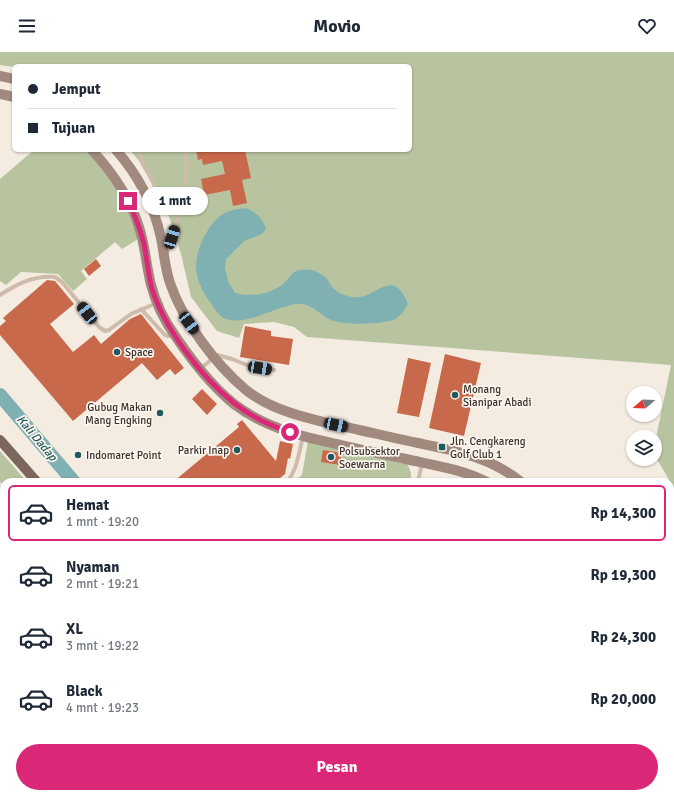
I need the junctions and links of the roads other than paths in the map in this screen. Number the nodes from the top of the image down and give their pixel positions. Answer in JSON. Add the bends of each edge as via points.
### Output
{"nodes":[{"id":1,"x":0,"y":76,"type":"edge"},
{"id":2,"x":12,"y":79,"type":"edge"},
{"id":3,"x":0,"y":94,"type":"edge"},
{"id":4,"x":12,"y":97,"type":"edge"},
{"id":5,"x":95,"y":152,"type":"edge"},
{"id":6,"x":118,"y":152,"type":"edge"},
{"id":7,"x":140,"y":152,"type":"edge"},
{"id":8,"x":185,"y":152,"type":"edge"},
{"id":9,"x":149,"y":201,"type":"junction"},
{"id":10,"x":165,"y":261,"type":"junction"},
{"id":11,"x":0,"y":295,"type":"edge"},
{"id":12,"x":157,"y":303,"type":"junction"},
{"id":13,"x":141,"y":309,"type":"junction"},
{"id":14,"x":175,"y":335,"type":"junction"},
{"id":15,"x":214,"y":356,"type":"junction"},
{"id":16,"x":200,"y":369,"type":"junction"},
{"id":17,"x":274,"y":370,"type":"dead end"},
{"id":18,"x":303,"y":436,"type":"junction"},
{"id":19,"x":0,"y":440,"type":"edge"},
{"id":20,"x":426,"y":445,"type":"junction"},
{"id":21,"x":422,"y":463,"type":"junction"},
{"id":22,"x":33,"y":478,"type":"edge"},
{"id":23,"x":290,"y":478,"type":"edge"},
{"id":24,"x":419,"y":478,"type":"edge"},
{"id":25,"x":478,"y":478,"type":"edge"},
{"id":26,"x":510,"y":478,"type":"edge"}],
"edges":[{"from":1,"to":2,"type":"street"},
{"from":3,"to":4,"type":"street"},
{"from":5,"to":12,"type":"street","via":[[114,177],[139,226]]},
{"from":6,"to":9,"type":"street"},
{"from":7,"to":9,"type":"lane","via":[[155,188]]},
{"from":8,"to":10,"type":"lane","via":[[187,167],[184,202]]},
{"from":9,"to":10,"type":"street"},
{"from":10,"to":15,"type":"street","via":[[169,281],[181,311]]},
{"from":11,"to":13,"type":"lane","via":[[31,279],[55,277],[105,331]]},
{"from":12,"to":13,"type":"lane"},
{"from":12,"to":14,"type":"street"},
{"from":13,"to":14,"type":"lane","via":[[165,335]]},
{"from":14,"to":16,"type":"street"},
{"from":15,"to":16,"type":"lane"},
{"from":15,"to":17,"type":"lane","via":[[246,366]]},
{"from":15,"to":20,"type":"street","via":[[247,390],[287,412]]},
{"from":16,"to":18,"type":"street","via":[[234,404],[278,428]]},
{"from":18,"to":21,"type":"street"},
{"from":18,"to":23,"type":"lane"},
{"from":19,"to":22,"type":"main road"},
{"from":20,"to":21,"type":"street"},
{"from":20,"to":26,"type":"street","via":[[462,452],[489,462]]},
{"from":21,"to":24,"type":"lane"},
{"from":21,"to":25,"type":"street","via":[[459,470]]}]}
